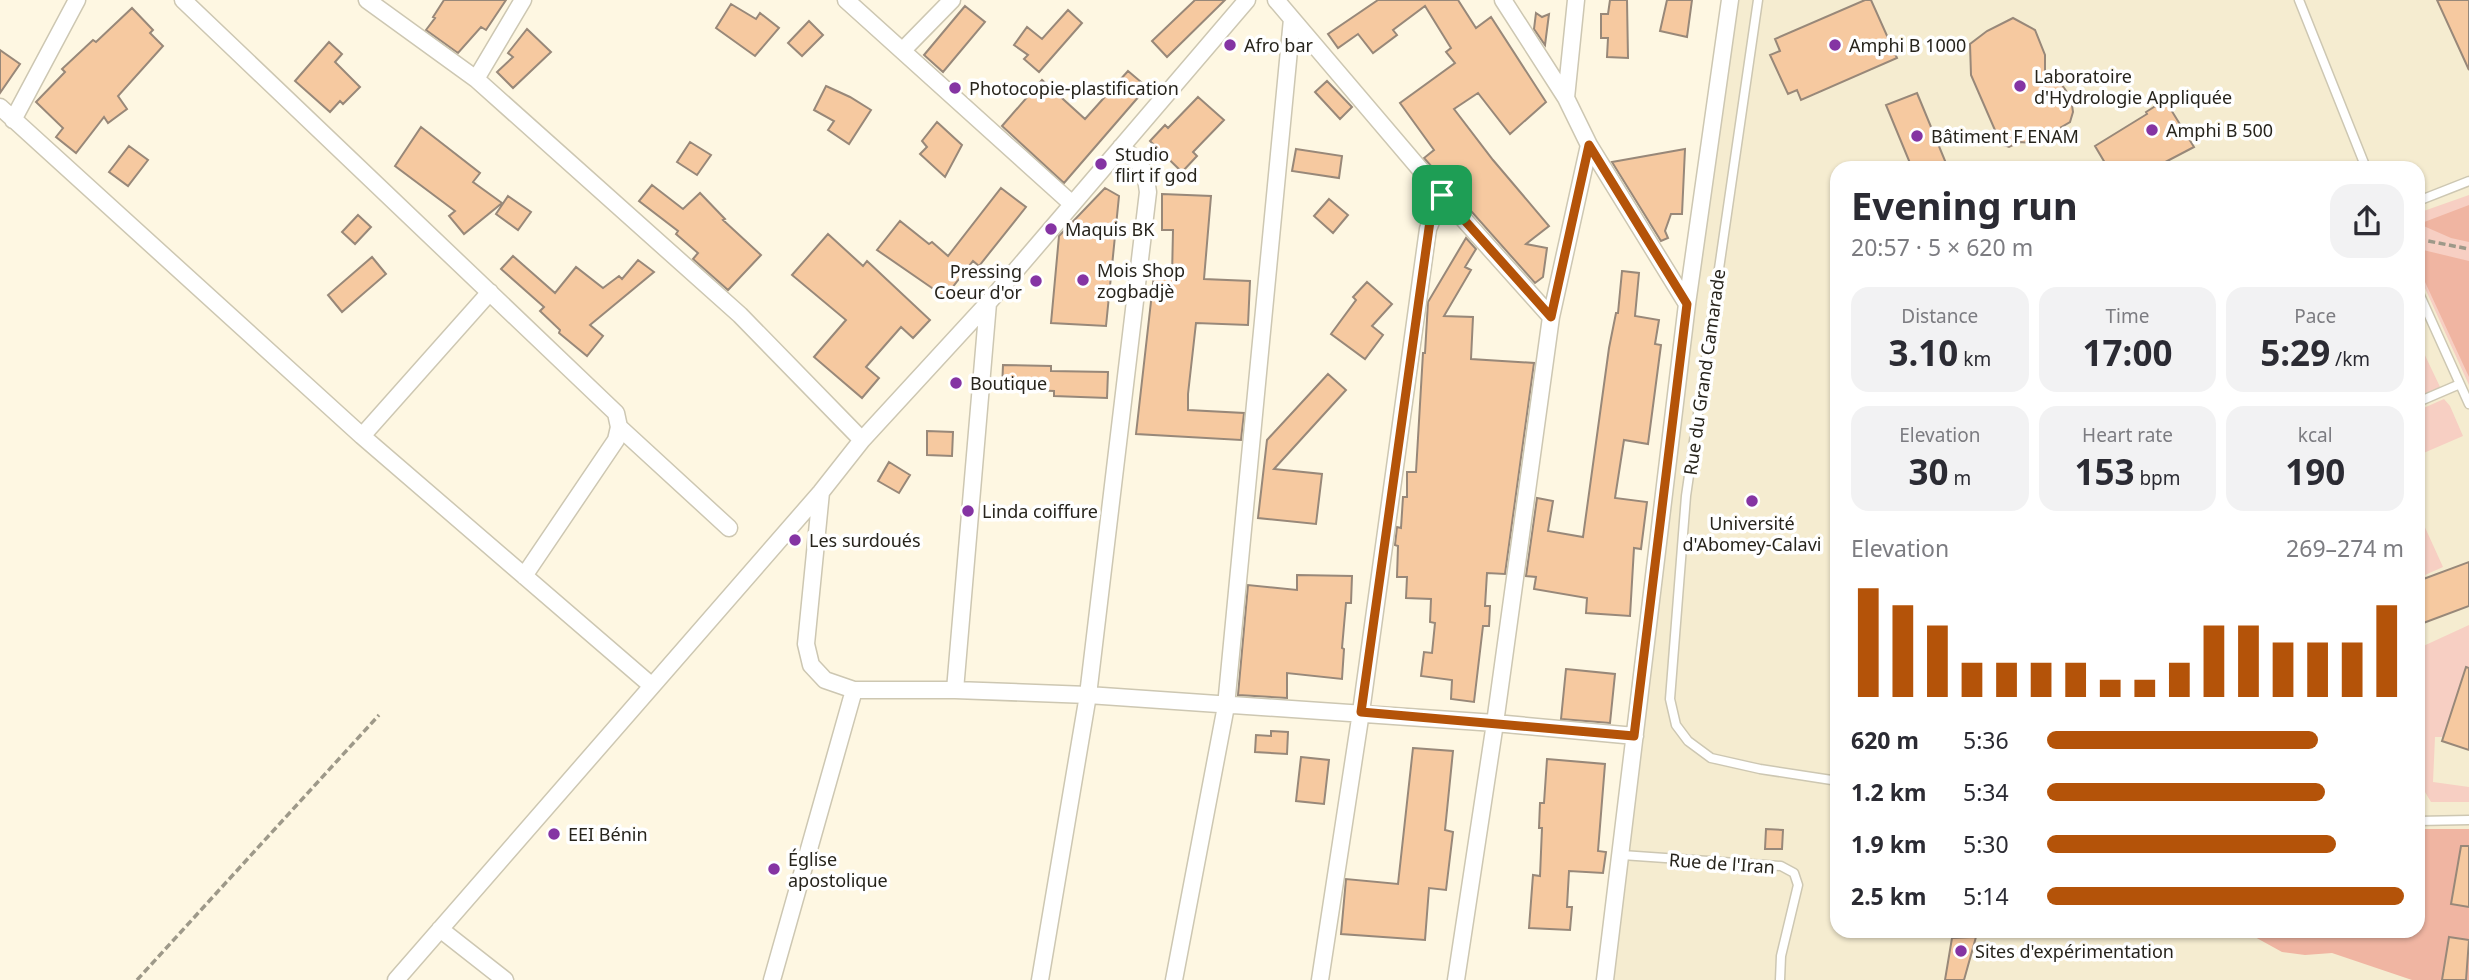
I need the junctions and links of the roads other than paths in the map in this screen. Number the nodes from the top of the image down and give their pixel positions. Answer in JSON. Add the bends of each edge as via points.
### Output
{"nodes":[{"id":1,"x":77,"y":0,"type":"edge"},
{"id":2,"x":183,"y":0,"type":"edge"},
{"id":3,"x":367,"y":0,"type":"edge"},
{"id":4,"x":523,"y":0,"type":"edge"},
{"id":5,"x":846,"y":0,"type":"edge"},
{"id":6,"x":951,"y":0,"type":"edge"},
{"id":7,"x":1247,"y":0,"type":"edge"},
{"id":8,"x":1276,"y":0,"type":"edge"},
{"id":9,"x":1503,"y":0,"type":"edge"},
{"id":10,"x":1576,"y":0,"type":"edge"},
{"id":11,"x":1730,"y":0,"type":"edge"},
{"id":12,"x":1758,"y":0,"type":"edge"},
{"id":13,"x":2299,"y":0,"type":"edge"},
{"id":14,"x":1292,"y":19,"type":"junction"},
{"id":15,"x":903,"y":50,"type":"junction"},
{"id":16,"x":476,"y":79,"type":"junction"},
{"id":17,"x":1566,"y":99,"type":"junction"},
{"id":18,"x":0,"y":107,"type":"edge"},
{"id":19,"x":13,"y":120,"type":"junction"},
{"id":20,"x":1589,"y":145,"type":"junction"},
{"id":21,"x":1121,"y":147,"type":"junction"},
{"id":22,"x":2363,"y":161,"type":"edge"},
{"id":23,"x":2469,"y":181,"type":"edge"},
{"id":24,"x":1442,"y":195,"type":"junction"},
{"id":25,"x":2425,"y":198,"type":"edge"},
{"id":26,"x":1071,"y":203,"type":"junction"},
{"id":27,"x":490,"y":292,"type":"junction"},
{"id":28,"x":988,"y":303,"type":"junction"},
{"id":29,"x":1687,"y":304,"type":"junction"},
{"id":30,"x":2425,"y":306,"type":"edge"},
{"id":31,"x":1551,"y":317,"type":"junction"},
{"id":32,"x":2460,"y":384,"type":"junction"},
{"id":33,"x":2425,"y":399,"type":"edge"},
{"id":34,"x":2469,"y":404,"type":"edge"},
{"id":35,"x":619,"y":427,"type":"junction"},
{"id":36,"x":362,"y":436,"type":"junction"},
{"id":37,"x":862,"y":440,"type":"junction"},
{"id":38,"x":821,"y":492,"type":"junction"},
{"id":39,"x":729,"y":528,"type":"dead end"},
{"id":40,"x":524,"y":576,"type":"junction"},
{"id":41,"x":652,"y":687,"type":"junction"},
{"id":42,"x":854,"y":690,"type":"junction"},
{"id":43,"x":955,"y":690,"type":"junction"},
{"id":44,"x":1088,"y":695,"type":"junction"},
{"id":45,"x":1226,"y":706,"type":"junction"},
{"id":46,"x":1361,"y":712,"type":"junction"},
{"id":47,"x":1495,"y":723,"type":"junction"},
{"id":48,"x":1634,"y":736,"type":"junction"},
{"id":49,"x":1830,"y":780,"type":"edge"},
{"id":50,"x":2469,"y":820,"type":"edge"},
{"id":51,"x":2425,"y":821,"type":"edge"},
{"id":52,"x":1622,"y":855,"type":"dead end"},
{"id":53,"x":440,"y":929,"type":"junction"},
{"id":54,"x":396,"y":980,"type":"edge"},
{"id":55,"x":505,"y":980,"type":"edge"},
{"id":56,"x":772,"y":980,"type":"edge"},
{"id":57,"x":1040,"y":980,"type":"edge"},
{"id":58,"x":1174,"y":980,"type":"edge"},
{"id":59,"x":1320,"y":980,"type":"edge"},
{"id":60,"x":1456,"y":980,"type":"edge"},
{"id":61,"x":1605,"y":980,"type":"edge"},
{"id":62,"x":1780,"y":980,"type":"edge"}],
"edges":[{"from":1,"to":19,"type":"street"},
{"from":2,"to":27,"type":"street"},
{"from":3,"to":16,"type":"street"},
{"from":4,"to":16,"type":"street"},
{"from":5,"to":15,"type":"street"},
{"from":6,"to":15,"type":"street"},
{"from":7,"to":21,"type":"street"},
{"from":8,"to":14,"type":"street"},
{"from":9,"to":17,"type":"street"},
{"from":10,"to":17,"type":"street"},
{"from":11,"to":29,"type":"street"},
{"from":12,"to":49,"type":"lane","name":"Rue du Grand Camarade","via":[[1686,496],[1670,699],[1676,725],[1711,758]]},
{"from":13,"to":22,"type":"lane"},
{"from":14,"to":24,"type":"street"},
{"from":14,"to":45,"type":"street"},
{"from":15,"to":26,"type":"street"},
{"from":16,"to":37,"type":"street","via":[[740,315]]},
{"from":17,"to":20,"type":"street"},
{"from":18,"to":19,"type":"street"},
{"from":19,"to":36,"type":"street"},
{"from":20,"to":29,"type":"street"},
{"from":20,"to":31,"type":"street"},
{"from":21,"to":26,"type":"street"},
{"from":21,"to":44,"type":"street","via":[[1138,159],[1146,173],[1148,192]]},
{"from":23,"to":25,"type":"lane"},
{"from":24,"to":31,"type":"street"},
{"from":24,"to":46,"type":"street","via":[[1428,229]]},
{"from":26,"to":28,"type":"street"},
{"from":27,"to":35,"type":"street","via":[[616,413]]},
{"from":27,"to":36,"type":"street"},
{"from":28,"to":37,"type":"street"},
{"from":28,"to":43,"type":"street"},
{"from":29,"to":48,"type":"street"},
{"from":30,"to":32,"type":"lane"},
{"from":31,"to":47,"type":"street"},
{"from":32,"to":33,"type":"lane"},
{"from":32,"to":34,"type":"lane"},
{"from":35,"to":39,"type":"street"},
{"from":35,"to":40,"type":"street","via":[[616,440]]},
{"from":36,"to":40,"type":"street"},
{"from":37,"to":38,"type":"street"},
{"from":38,"to":41,"type":"street"},
{"from":38,"to":42,"type":"street","via":[[806,644],[811,665],[825,680]]},
{"from":40,"to":41,"type":"street"},
{"from":41,"to":53,"type":"street"},
{"from":42,"to":43,"type":"street"},
{"from":42,"to":56,"type":"street"},
{"from":43,"to":44,"type":"street"},
{"from":44,"to":45,"type":"street"},
{"from":44,"to":57,"type":"street"},
{"from":45,"to":46,"type":"street"},
{"from":45,"to":58,"type":"street"},
{"from":46,"to":47,"type":"street"},
{"from":46,"to":59,"type":"street"},
{"from":47,"to":48,"type":"street"},
{"from":47,"to":60,"type":"street"},
{"from":48,"to":61,"type":"street"},
{"from":50,"to":51,"type":"lane"},
{"from":52,"to":62,"type":"lane","name":"Rue de l'Iran","via":[[1781,866],[1794,873],[1798,885]]},
{"from":53,"to":54,"type":"street"},
{"from":53,"to":55,"type":"street"}]}
